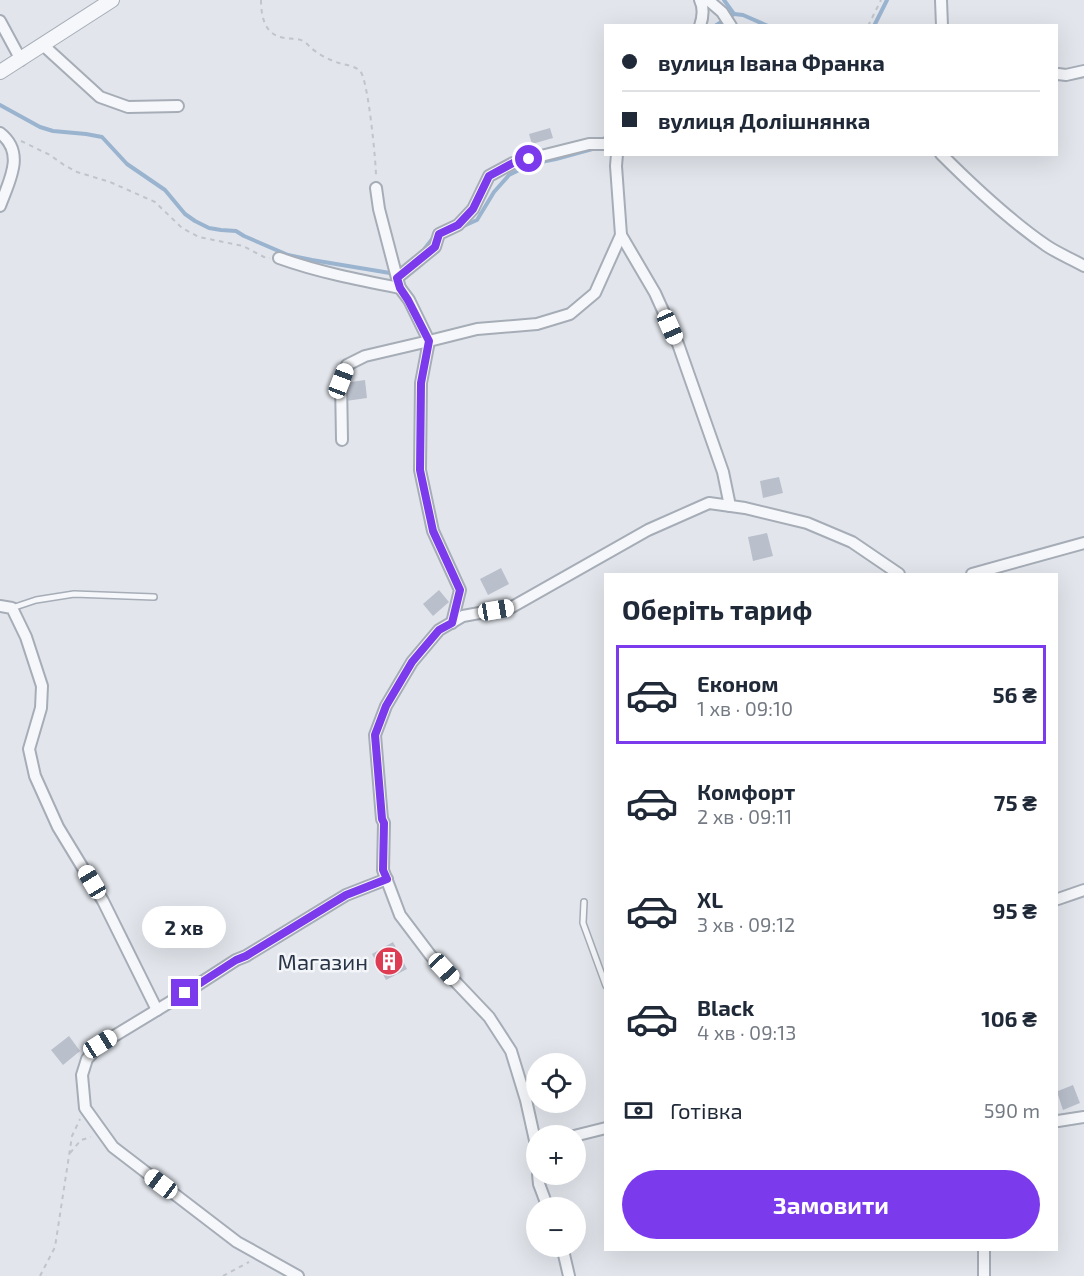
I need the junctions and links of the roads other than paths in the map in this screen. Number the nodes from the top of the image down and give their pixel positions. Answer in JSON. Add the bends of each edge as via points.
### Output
{"nodes":[{"id":1,"x":112,"y":0,"type":"edge"},
{"id":2,"x":700,"y":0,"type":"edge"},
{"id":3,"x":708,"y":0,"type":"edge"},
{"id":4,"x":941,"y":0,"type":"edge"},
{"id":5,"x":0,"y":21,"type":"edge"},
{"id":6,"x":701,"y":24,"type":"edge"},
{"id":7,"x":731,"y":24,"type":"edge"},
{"id":8,"x":942,"y":24,"type":"edge"},
{"id":9,"x":43,"y":45,"type":"junction"},
{"id":10,"x":21,"y":60,"type":"junction"},
{"id":11,"x":1084,"y":71,"type":"edge"},
{"id":12,"x":0,"y":72,"type":"edge"},
{"id":13,"x":1058,"y":74,"type":"edge"},
{"id":14,"x":178,"y":106,"type":"dead end"},
{"id":15,"x":2,"y":134,"type":"edge"},
{"id":16,"x":604,"y":144,"type":"edge"},
{"id":17,"x":617,"y":156,"type":"edge"},
{"id":18,"x":943,"y":156,"type":"edge"},
{"id":19,"x":376,"y":188,"type":"road end"},
{"id":20,"x":0,"y":206,"type":"edge"},
{"id":21,"x":621,"y":235,"type":"junction"},
{"id":22,"x":279,"y":258,"type":"road end"},
{"id":23,"x":1084,"y":266,"type":"edge"},
{"id":24,"x":399,"y":283,"type":"junction"},
{"id":25,"x":429,"y":341,"type":"junction"},
{"id":26,"x":342,"y":440,"type":"dead end"},
{"id":27,"x":730,"y":506,"type":"junction"},
{"id":28,"x":1084,"y":543,"type":"edge"},
{"id":29,"x":898,"y":573,"type":"edge"},
{"id":30,"x":976,"y":573,"type":"edge"},
{"id":31,"x":154,"y":597,"type":"dead end"},
{"id":32,"x":0,"y":606,"type":"edge"},
{"id":33,"x":12,"y":608,"type":"junction"},
{"id":34,"x":452,"y":623,"type":"junction"},
{"id":35,"x":387,"y":879,"type":"junction"},
{"id":36,"x":1084,"y":890,"type":"edge"},
{"id":37,"x":1058,"y":899,"type":"edge"},
{"id":38,"x":584,"y":902,"type":"dead end"},
{"id":39,"x":604,"y":981,"type":"edge"},
{"id":40,"x":157,"y":1010,"type":"junction"},
{"id":41,"x":1084,"y":1117,"type":"edge"},
{"id":42,"x":1058,"y":1121,"type":"edge"},
{"id":43,"x":532,"y":1125,"type":"edge"},
{"id":44,"x":604,"y":1128,"type":"edge"},
{"id":45,"x":586,"y":1133,"type":"edge"},
{"id":46,"x":984,"y":1251,"type":"edge"},
{"id":47,"x":565,"y":1257,"type":"edge"},
{"id":48,"x":298,"y":1276,"type":"edge"},
{"id":49,"x":569,"y":1276,"type":"edge"},
{"id":50,"x":984,"y":1276,"type":"edge"}],
"edges":[{"from":1,"to":9,"type":"street"},
{"from":2,"to":6,"type":"street"},
{"from":3,"to":7,"type":"street"},
{"from":4,"to":8,"type":"street"},
{"from":5,"to":10,"type":"street"},
{"from":9,"to":10,"type":"street"},
{"from":9,"to":14,"type":"street","via":[[100,97],[128,107]]},
{"from":10,"to":12,"type":"street"},
{"from":11,"to":13,"type":"street"},
{"from":15,"to":20,"type":"street","via":[[14,151],[15,166]]},
{"from":16,"to":24,"type":"street","via":[[545,154],[513,163],[489,176],[473,209],[458,225],[439,234],[435,247]]},
{"from":17,"to":21,"type":"street"},
{"from":18,"to":23,"type":"street","via":[[1025,230]]},
{"from":19,"to":24,"type":"street"},
{"from":21,"to":25,"type":"street","via":[[595,293],[570,314],[537,324],[477,329]]},
{"from":21,"to":27,"type":"street","via":[[655,293],[678,344],[723,472]]},
{"from":22,"to":24,"type":"street","via":[[343,276]]},
{"from":24,"to":25,"type":"street"},
{"from":25,"to":26,"type":"street","via":[[365,356],[347,365],[341,381]]},
{"from":25,"to":34,"type":"street","via":[[421,383],[420,470],[433,531],[460,590]]},
{"from":27,"to":29,"type":"street","via":[[807,523],[852,542]]},
{"from":27,"to":34,"type":"street","via":[[709,503],[648,530],[512,607],[463,615]]},
{"from":28,"to":30,"type":"street"},
{"from":31,"to":33,"type":"lane","via":[[74,594]]},
{"from":32,"to":33,"type":"street"},
{"from":33,"to":40,"type":"street","via":[[42,686],[41,708],[29,749],[35,776]]},
{"from":34,"to":35,"type":"street","via":[[439,630],[412,662],[386,706],[375,735],[384,823],[383,870]]},
{"from":35,"to":40,"type":"street","via":[[346,895]]},
{"from":35,"to":43,"type":"street","via":[[400,915],[431,956],[489,1017],[511,1051]]},
{"from":36,"to":37,"type":"street"},
{"from":38,"to":39,"type":"lane","via":[[583,923]]},
{"from":40,"to":48,"type":"street","via":[[100,1044],[87,1059],[82,1075],[85,1108],[112,1147],[237,1242]]},
{"from":41,"to":42,"type":"street"},
{"from":44,"to":45,"type":"street"},
{"from":46,"to":50,"type":"street"},
{"from":47,"to":49,"type":"street"}]}
